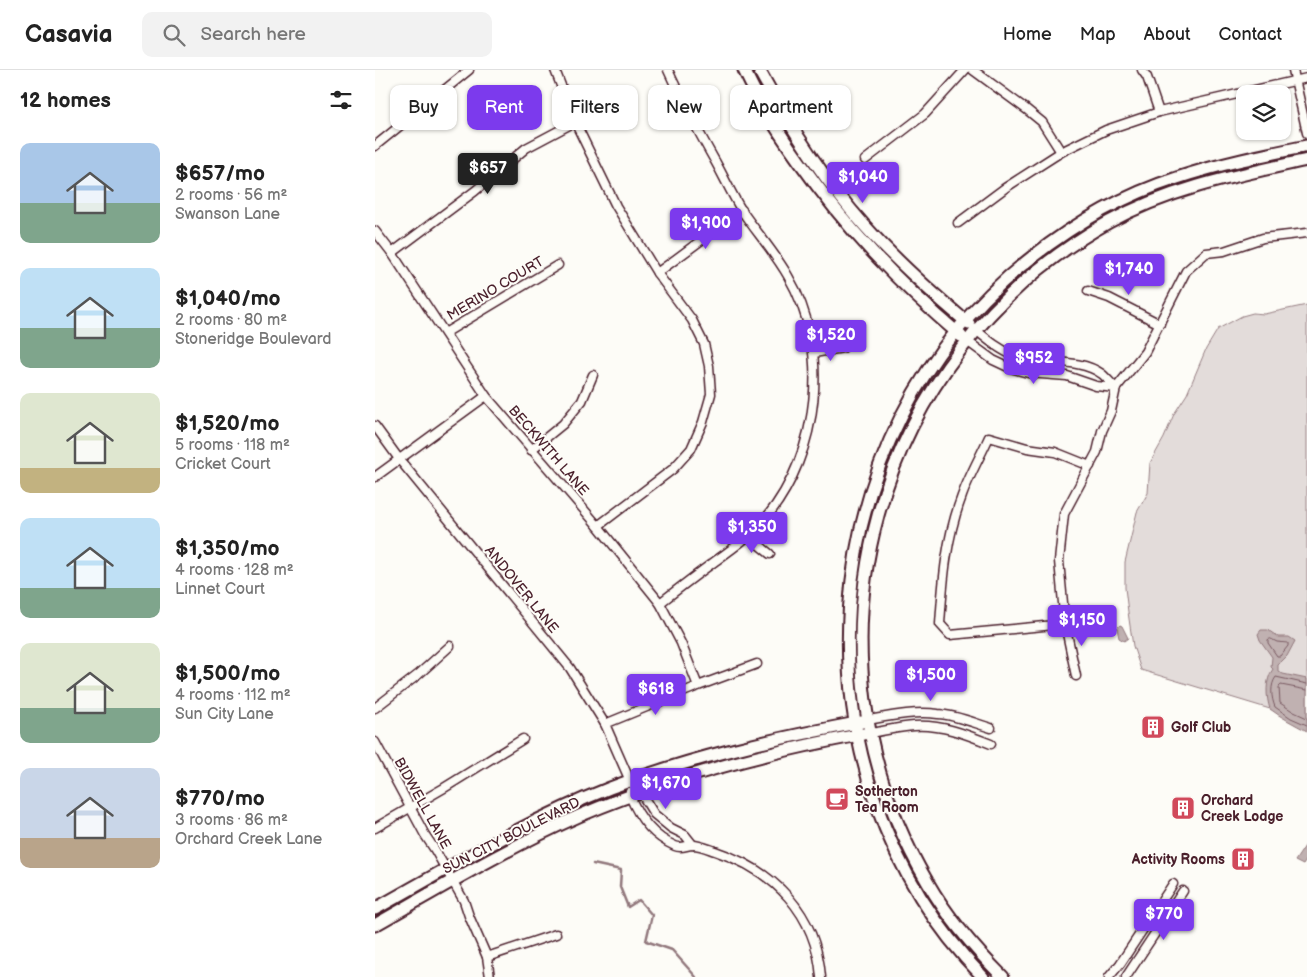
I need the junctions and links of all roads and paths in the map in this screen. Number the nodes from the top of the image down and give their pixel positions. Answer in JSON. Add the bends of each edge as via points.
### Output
{"nodes":[{"id":1,"x":469,"y":70,"type":"edge"},
{"id":2,"x":555,"y":70,"type":"edge"},
{"id":3,"x":668,"y":70,"type":"edge"},
{"id":4,"x":744,"y":70,"type":"edge"},
{"id":5,"x":759,"y":70,"type":"edge"},
{"id":6,"x":965,"y":70,"type":"edge"},
{"id":7,"x":973,"y":70,"type":"edge"},
{"id":8,"x":1142,"y":70,"type":"edge"},
{"id":9,"x":1293,"y":70,"type":"edge"},
{"id":10,"x":1307,"y":78,"type":"edge"},
{"id":11,"x":1297,"y":81,"type":"junction"},
{"id":12,"x":561,"y":85,"type":"edge"},
{"id":13,"x":1159,"y":112,"type":"junction"},
{"id":14,"x":560,"y":130,"type":"edge"},
{"id":15,"x":579,"y":130,"type":"edge"},
{"id":16,"x":1307,"y":132,"type":"edge"},
{"id":17,"x":375,"y":146,"type":"edge"},
{"id":18,"x":1307,"y":146,"type":"edge"},
{"id":19,"x":1061,"y":152,"type":"junction"},
{"id":20,"x":865,"y":160,"type":"dead end"},
{"id":21,"x":1307,"y":160,"type":"edge"},
{"id":22,"x":742,"y":210,"type":"junction"},
{"id":23,"x":958,"y":223,"type":"dead end"},
{"id":24,"x":375,"y":231,"type":"edge"},
{"id":25,"x":1307,"y":234,"type":"edge"},
{"id":26,"x":391,"y":253,"type":"junction"},
{"id":27,"x":558,"y":265,"type":"dead end"},
{"id":28,"x":657,"y":273,"type":"junction"},
{"id":29,"x":1088,"y":291,"type":"dead end"},
{"id":30,"x":964,"y":320,"type":"junction"},
{"id":31,"x":1160,"y":324,"type":"junction"},
{"id":32,"x":976,"y":330,"type":"junction"},
{"id":33,"x":955,"y":332,"type":"junction"},
{"id":34,"x":445,"y":333,"type":"junction"},
{"id":35,"x":967,"y":341,"type":"junction"},
{"id":36,"x":843,"y":348,"type":"dead end"},
{"id":37,"x":814,"y":354,"type":"junction"},
{"id":38,"x":593,"y":375,"type":"dead end"},
{"id":39,"x":1116,"y":388,"type":"junction"},
{"id":40,"x":486,"y":396,"type":"junction"},
{"id":41,"x":375,"y":426,"type":"edge"},
{"id":42,"x":531,"y":450,"type":"junction"},
{"id":43,"x":399,"y":459,"type":"junction"},
{"id":44,"x":1090,"y":466,"type":"junction"},
{"id":45,"x":375,"y":477,"type":"edge"},
{"id":46,"x":598,"y":526,"type":"junction"},
{"id":47,"x":748,"y":536,"type":"junction"},
{"id":48,"x":770,"y":554,"type":"dead end"},
{"id":49,"x":660,"y":602,"type":"junction"},
{"id":50,"x":1065,"y":624,"type":"junction"},
{"id":51,"x":450,"y":646,"type":"dead end"},
{"id":52,"x":757,"y":664,"type":"dead end"},
{"id":53,"x":1076,"y":676,"type":"dead end"},
{"id":54,"x":698,"y":686,"type":"junction"},
{"id":55,"x":375,"y":708,"type":"edge"},
{"id":56,"x":868,"y":720,"type":"junction"},
{"id":57,"x":855,"y":723,"type":"junction"},
{"id":58,"x":605,"y":724,"type":"junction"},
{"id":59,"x":991,"y":728,"type":"dead end"},
{"id":60,"x":870,"y":733,"type":"junction"},
{"id":61,"x":857,"y":736,"type":"junction"},
{"id":62,"x":523,"y":739,"type":"dead end"},
{"id":63,"x":375,"y":742,"type":"edge"},
{"id":64,"x":991,"y":744,"type":"dead end"},
{"id":65,"x":630,"y":781,"type":"junction"},
{"id":66,"x":635,"y":795,"type":"junction"},
{"id":67,"x":410,"y":808,"type":"junction"},
{"id":68,"x":375,"y":828,"type":"edge"},
{"id":69,"x":693,"y":845,"type":"junction"},
{"id":70,"x":450,"y":875,"type":"junction"},
{"id":71,"x":1173,"y":884,"type":"dead end"},
{"id":72,"x":1183,"y":891,"type":"dead end"},
{"id":73,"x":375,"y":909,"type":"edge"},
{"id":74,"x":375,"y":925,"type":"edge"},
{"id":75,"x":556,"y":934,"type":"dead end"},
{"id":76,"x":487,"y":957,"type":"junction"},
{"id":77,"x":490,"y":977,"type":"edge"},
{"id":78,"x":821,"y":977,"type":"edge"},
{"id":79,"x":983,"y":977,"type":"edge"},
{"id":80,"x":1003,"y":977,"type":"edge"},
{"id":81,"x":1109,"y":977,"type":"edge"},
{"id":82,"x":1126,"y":977,"type":"edge"}],
"edges":[{"from":1,"to":17,"type":"street"},
{"from":2,"to":12,"type":"street"},
{"from":3,"to":22,"type":"street"},
{"from":4,"to":33,"type":"street","via":[[785,142],[829,203],[879,261]]},
{"from":5,"to":30,"type":"street","via":[[816,164],[863,224],[916,279]]},
{"from":6,"to":20,"type":"street","via":[[925,114]]},
{"from":7,"to":19,"type":"street","via":[[1042,122]]},
{"from":8,"to":13,"type":"street"},
{"from":9,"to":11,"type":"street"},
{"from":10,"to":11,"type":"street"},
{"from":11,"to":13,"type":"street"},
{"from":11,"to":16,"type":"street"},
{"from":13,"to":19,"type":"street","via":[[1106,130]]},
{"from":14,"to":26,"type":"street","via":[[526,148],[475,191]]},
{"from":15,"to":28,"type":"street","via":[[616,206]]},
{"from":18,"to":30,"type":"street","via":[[1187,175],[1139,192],[1102,210],[1031,258]]},
{"from":19,"to":23,"type":"street"},
{"from":21,"to":32,"type":"street","via":[[1198,185],[1160,198],[1109,222],[1039,269]]},
{"from":22,"to":28,"type":"street"},
{"from":22,"to":37,"type":"street","via":[[788,276],[805,314]]},
{"from":24,"to":26,"type":"street","name":"BECKWITH LANE"},
{"from":25,"to":31,"type":"street","via":[[1263,238],[1224,251],[1206,253],[1186,270]]},
{"from":26,"to":34,"type":"street","name":"BECKWITH LANE"},
{"from":27,"to":34,"type":"street","name":"MERINO COURT"},
{"from":28,"to":46,"type":"street","via":[[692,320],[704,344],[711,394],[691,448],[673,469]]},
{"from":29,"to":31,"type":"street"},
{"from":30,"to":32,"type":"street"},
{"from":30,"to":33,"type":"street"},
{"from":31,"to":39,"type":"street","via":[[1145,352]]},
{"from":32,"to":35,"type":"street"},
{"from":32,"to":39,"type":"street","via":[[1015,356],[1088,368],[1101,374]]},
{"from":33,"to":35,"type":"street"},
{"from":33,"to":57,"type":"street","via":[[899,422],[878,471],[862,522],[848,619]]},
{"from":34,"to":40,"type":"street","name":"BECKWITH LANE"},
{"from":35,"to":39,"type":"street","via":[[1010,368],[1027,373],[1067,376],[1096,386]]},
{"from":35,"to":56,"type":"street","via":[[936,383],[911,427],[891,473],[876,524],[862,620],[861,655]]},
{"from":36,"to":37,"type":"street"},
{"from":37,"to":47,"type":"street","via":[[812,409],[806,442],[779,500],[766,519]]},
{"from":38,"to":42,"type":"street","via":[[582,401],[563,424]]},
{"from":39,"to":44,"type":"street","via":[[1111,411]]},
{"from":40,"to":42,"type":"street","name":"BECKWITH LANE"},
{"from":40,"to":43,"type":"street"},
{"from":41,"to":43,"type":"street","name":"ANDOVER LANE"},
{"from":42,"to":46,"type":"street","name":"BECKWITH LANE"},
{"from":43,"to":45,"type":"street"},
{"from":43,"to":58,"type":"street","name":"ANDOVER LANE","via":[[570,668]]},
{"from":44,"to":50,"type":"street","via":[[1064,514],[1059,561]]},
{"from":44,"to":50,"type":"street","via":[[1055,452],[989,437],[962,495],[944,569],[940,624],[950,635]]},
{"from":46,"to":49,"type":"street","name":"BECKWITH LANE"},
{"from":47,"to":48,"type":"street"},
{"from":47,"to":49,"type":"street"},
{"from":49,"to":54,"type":"street","name":"BECKWITH LANE"},
{"from":50,"to":53,"type":"street"},
{"from":51,"to":55,"type":"street"},
{"from":52,"to":54,"type":"street"},
{"from":54,"to":58,"type":"street"},
{"from":56,"to":57,"type":"street","name":"SUN CITY BOULEVARD"},
{"from":56,"to":59,"type":"street","via":[[926,713],[955,717]]},
{"from":56,"to":60,"type":"street"},
{"from":57,"to":61,"type":"street"},
{"from":57,"to":65,"type":"street","name":"SUN CITY BOULEVARD","via":[[715,753]]},
{"from":58,"to":65,"type":"street","name":"ANDOVER LANE"},
{"from":60,"to":61,"type":"street","name":"SUN CITY BOULEVARD"},
{"from":60,"to":64,"type":"street","via":[[926,726],[953,730]]},
{"from":60,"to":80,"type":"street","via":[[891,806],[928,883],[967,938]]},
{"from":61,"to":66,"type":"street","name":"SUN CITY BOULEVARD","via":[[719,767]]},
{"from":61,"to":79,"type":"street","via":[[870,790],[903,866],[943,930]]},
{"from":62,"to":67,"type":"street"},
{"from":63,"to":67,"type":"street","name":"BIDWELL LANE"},
{"from":65,"to":66,"type":"street","name":"ANDOVER LANE"},
{"from":65,"to":70,"type":"street","name":"SUN CITY BOULEVARD","via":[[548,815]]},
{"from":66,"to":69,"type":"street","via":[[659,819],[685,835]]},
{"from":66,"to":69,"type":"street","via":[[637,813],[655,834],[679,848]]},
{"from":66,"to":70,"type":"street","name":"SUN CITY BOULEVARD"},
{"from":67,"to":68,"type":"street"},
{"from":67,"to":70,"type":"street","name":"BIDWELL LANE"},
{"from":69,"to":78,"type":"street","via":[[741,861],[783,890],[799,910],[813,937]]},
{"from":70,"to":73,"type":"street","name":"SUN CITY BOULEVARD"},
{"from":70,"to":74,"type":"street","name":"SUN CITY BOULEVARD"},
{"from":70,"to":76,"type":"street","name":"BIDWELL LANE"},
{"from":71,"to":81,"type":"street","via":[[1121,964]]},
{"from":72,"to":82,"type":"street"},
{"from":75,"to":76,"type":"street"},
{"from":76,"to":77,"type":"street","name":"BIDWELL LANE"}]}
